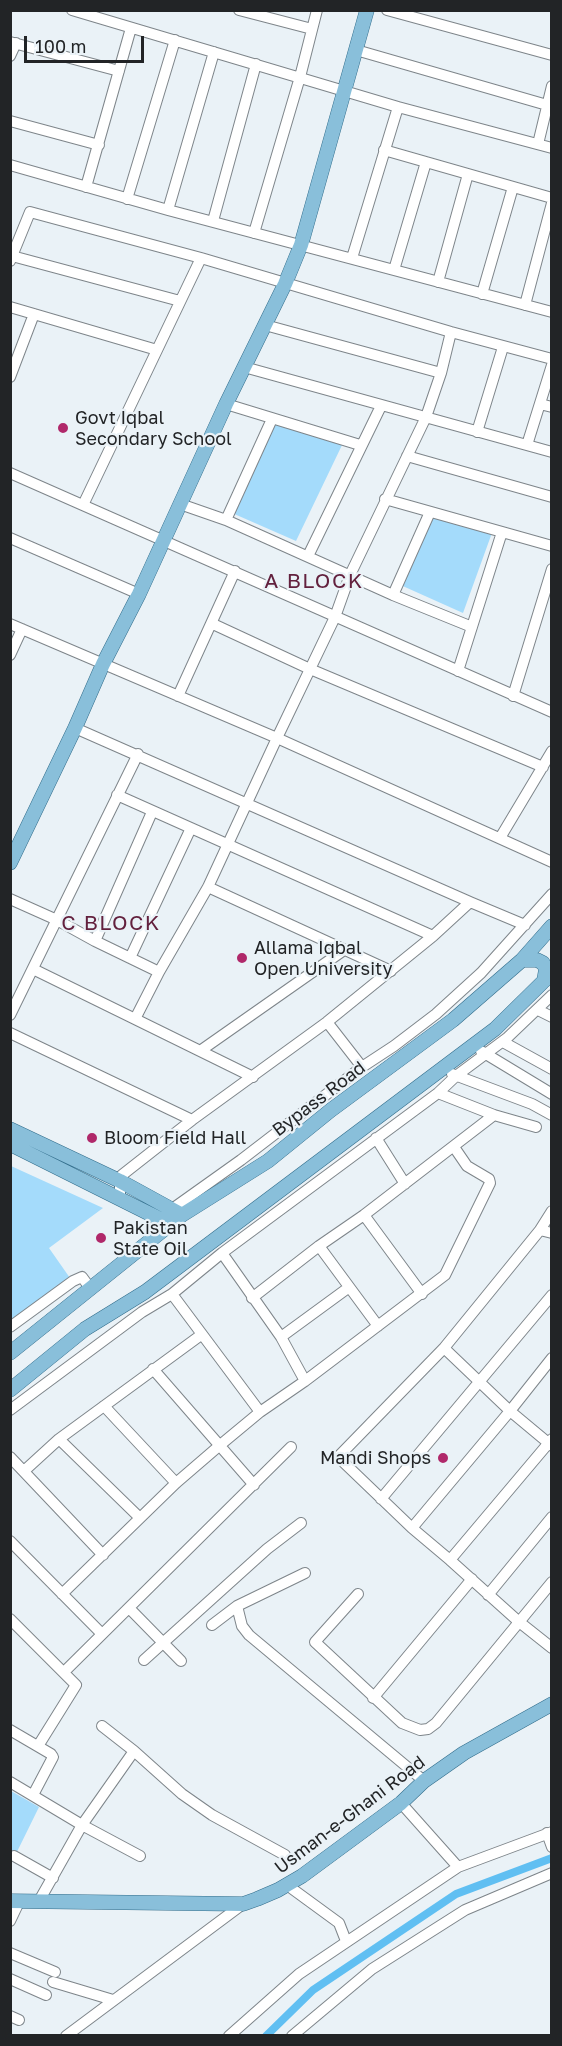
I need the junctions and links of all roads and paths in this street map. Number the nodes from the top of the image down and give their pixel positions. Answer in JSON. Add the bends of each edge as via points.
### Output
{"nodes":[{"id":1,"x":72,"y":10,"type":"edge"},
{"id":2,"x":240,"y":10,"type":"edge"},
{"id":3,"x":317,"y":10,"type":"edge"},
{"id":4,"x":367,"y":10,"type":"edge"},
{"id":5,"x":387,"y":10,"type":"edge"},
{"id":6,"x":87,"y":13,"type":"edge"},
{"id":7,"x":271,"y":15,"type":"edge"},
{"id":8,"x":131,"y":28,"type":"junction"},
{"id":9,"x":312,"y":29,"type":"junction"},
{"id":10,"x":175,"y":40,"type":"junction"},
{"id":11,"x":13,"y":43,"type":"edge"},
{"id":12,"x":356,"y":50,"type":"junction"},
{"id":13,"x":214,"y":52,"type":"junction"},
{"id":14,"x":552,"y":55,"type":"edge"},
{"id":15,"x":10,"y":56,"type":"edge"},
{"id":16,"x":256,"y":64,"type":"junction"},
{"id":17,"x":120,"y":71,"type":"junction"},
{"id":18,"x":300,"y":77,"type":"junction"},
{"id":19,"x":552,"y":86,"type":"edge"},
{"id":20,"x":346,"y":91,"type":"junction"},
{"id":21,"x":547,"y":105,"type":"junction"},
{"id":22,"x":398,"y":107,"type":"junction"},
{"id":23,"x":10,"y":121,"type":"edge"},
{"id":24,"x":538,"y":144,"type":"junction"},
{"id":25,"x":99,"y":145,"type":"junction"},
{"id":26,"x":552,"y":148,"type":"edge"},
{"id":27,"x":384,"y":150,"type":"junction"},
{"id":28,"x":426,"y":162,"type":"junction"},
{"id":29,"x":10,"y":165,"type":"edge"},
{"id":30,"x":468,"y":174,"type":"junction"},
{"id":31,"x":86,"y":187,"type":"junction"},
{"id":32,"x":513,"y":187,"type":"junction"},
{"id":33,"x":552,"y":198,"type":"edge"},
{"id":34,"x":127,"y":199,"type":"junction"},
{"id":35,"x":552,"y":203,"type":"edge"},
{"id":36,"x":168,"y":210,"type":"junction"},
{"id":37,"x":213,"y":221,"type":"junction"},
{"id":38,"x":254,"y":233,"type":"junction"},
{"id":39,"x":300,"y":245,"type":"junction"},
{"id":40,"x":201,"y":258,"type":"junction"},
{"id":41,"x":352,"y":258,"type":"junction"},
{"id":42,"x":11,"y":259,"type":"edge"},
{"id":43,"x":394,"y":270,"type":"junction"},
{"id":44,"x":438,"y":282,"type":"junction"},
{"id":45,"x":285,"y":284,"type":"junction"},
{"id":46,"x":482,"y":294,"type":"junction"},
{"id":47,"x":180,"y":301,"type":"junction"},
{"id":48,"x":525,"y":305,"type":"junction"},
{"id":49,"x":10,"y":307,"type":"edge"},
{"id":50,"x":552,"y":312,"type":"edge"},
{"id":51,"x":34,"y":314,"type":"junction"},
{"id":52,"x":265,"y":325,"type":"junction"},
{"id":53,"x":451,"y":332,"type":"junction"},
{"id":54,"x":503,"y":347,"type":"junction"},
{"id":55,"x":157,"y":350,"type":"junction"},
{"id":56,"x":552,"y":358,"type":"edge"},
{"id":57,"x":552,"y":365,"type":"edge"},
{"id":58,"x":244,"y":367,"type":"junction"},
{"id":59,"x":441,"y":373,"type":"junction"},
{"id":60,"x":10,"y":377,"type":"edge"},
{"id":61,"x":226,"y":404,"type":"junction"},
{"id":62,"x":540,"y":404,"type":"junction"},
{"id":63,"x":381,"y":406,"type":"junction"},
{"id":64,"x":552,"y":407,"type":"edge"},
{"id":65,"x":426,"y":417,"type":"junction"},
{"id":66,"x":272,"y":419,"type":"junction"},
{"id":67,"x":477,"y":432,"type":"junction"},
{"id":68,"x":360,"y":445,"type":"junction"},
{"id":69,"x":527,"y":445,"type":"junction"},
{"id":70,"x":552,"y":452,"type":"edge"},
{"id":71,"x":407,"y":456,"type":"junction"},
{"id":72,"x":10,"y":473,"type":"edge"},
{"id":73,"x":552,"y":497,"type":"edge"},
{"id":74,"x":385,"y":499,"type":"junction"},
{"id":75,"x":180,"y":504,"type":"junction"},
{"id":76,"x":83,"y":505,"type":"junction"},
{"id":77,"x":430,"y":512,"type":"junction"},
{"id":78,"x":226,"y":520,"type":"junction"},
{"id":79,"x":502,"y":532,"type":"junction"},
{"id":80,"x":10,"y":538,"type":"edge"},
{"id":81,"x":164,"y":540,"type":"junction"},
{"id":82,"x":552,"y":546,"type":"edge"},
{"id":83,"x":308,"y":556,"type":"junction"},
{"id":84,"x":552,"y":569,"type":"edge"},
{"id":85,"x":236,"y":572,"type":"junction"},
{"id":86,"x":350,"y":575,"type":"junction"},
{"id":87,"x":140,"y":594,"type":"junction"},
{"id":88,"x":393,"y":595,"type":"junction"},
{"id":89,"x":335,"y":617,"type":"junction"},
{"id":90,"x":10,"y":624,"type":"edge"},
{"id":91,"x":213,"y":624,"type":"junction"},
{"id":92,"x":472,"y":627,"type":"junction"},
{"id":93,"x":22,"y":629,"type":"junction"},
{"id":94,"x":10,"y":655,"type":"edge"},
{"id":95,"x":103,"y":664,"type":"junction"},
{"id":96,"x":310,"y":669,"type":"junction"},
{"id":97,"x":458,"y":672,"type":"junction"},
{"id":98,"x":178,"y":696,"type":"junction"},
{"id":99,"x":513,"y":696,"type":"junction"},
{"id":100,"x":552,"y":712,"type":"edge"},
{"id":101,"x":75,"y":728,"type":"junction"},
{"id":102,"x":276,"y":738,"type":"junction"},
{"id":103,"x":552,"y":751,"type":"edge"},
{"id":104,"x":138,"y":754,"type":"junction"},
{"id":105,"x":543,"y":767,"type":"junction"},
{"id":106,"x":117,"y":795,"type":"junction"},
{"id":107,"x":248,"y":803,"type":"junction"},
{"id":108,"x":152,"y":812,"type":"junction"},
{"id":109,"x":191,"y":828,"type":"junction"},
{"id":110,"x":500,"y":838,"type":"junction"},
{"id":111,"x":229,"y":844,"type":"junction"},
{"id":112,"x":552,"y":862,"type":"edge"},
{"id":113,"x":10,"y":863,"type":"edge"},
{"id":114,"x":208,"y":887,"type":"junction"},
{"id":115,"x":552,"y":894,"type":"edge"},
{"id":116,"x":10,"y":899,"type":"edge"},
{"id":117,"x":470,"y":902,"type":"junction"},
{"id":118,"x":57,"y":920,"type":"junction"},
{"id":119,"x":525,"y":925,"type":"junction"},
{"id":120,"x":552,"y":926,"type":"edge"},
{"id":121,"x":433,"y":936,"type":"junction"},
{"id":122,"x":541,"y":938,"type":"junction"},
{"id":123,"x":94,"y":941,"type":"junction"},
{"id":124,"x":344,"y":950,"type":"junction"},
{"id":125,"x":130,"y":958,"type":"junction"},
{"id":126,"x":522,"y":960,"type":"junction"},
{"id":127,"x":552,"y":961,"type":"edge"},
{"id":128,"x":33,"y":969,"type":"junction"},
{"id":129,"x":391,"y":971,"type":"junction"},
{"id":130,"x":159,"y":972,"type":"junction"},
{"id":131,"x":548,"y":977,"type":"edge"},
{"id":132,"x":552,"y":995,"type":"edge"},
{"id":133,"x":538,"y":1010,"type":"junction"},
{"id":134,"x":10,"y":1015,"type":"edge"},
{"id":135,"x":552,"y":1017,"type":"edge"},
{"id":136,"x":135,"y":1019,"type":"junction"},
{"id":137,"x":327,"y":1022,"type":"junction"},
{"id":138,"x":10,"y":1033,"type":"edge"},
{"id":139,"x":503,"y":1042,"type":"junction"},
{"id":140,"x":473,"y":1046,"type":"junction"},
{"id":141,"x":200,"y":1051,"type":"junction"},
{"id":142,"x":486,"y":1055,"type":"junction"},
{"id":143,"x":362,"y":1067,"type":"junction"},
{"id":144,"x":552,"y":1069,"type":"edge"},
{"id":145,"x":450,"y":1072,"type":"junction"},
{"id":146,"x":253,"y":1077,"type":"junction"},
{"id":147,"x":438,"y":1093,"type":"junction"},
{"id":148,"x":552,"y":1094,"type":"edge"},
{"id":149,"x":494,"y":1115,"type":"junction"},
{"id":150,"x":552,"y":1115,"type":"edge"},
{"id":151,"x":192,"y":1120,"type":"junction"},
{"id":152,"x":536,"y":1127,"type":"dead end"},
{"id":153,"x":10,"y":1129,"type":"edge"},
{"id":154,"x":376,"y":1138,"type":"junction"},
{"id":155,"x":10,"y":1144,"type":"edge"},
{"id":156,"x":454,"y":1147,"type":"junction"},
{"id":157,"x":120,"y":1181,"type":"junction"},
{"id":158,"x":405,"y":1184,"type":"junction"},
{"id":159,"x":120,"y":1199,"type":"junction"},
{"id":160,"x":552,"y":1211,"type":"edge"},
{"id":161,"x":177,"y":1212,"type":"junction"},
{"id":162,"x":364,"y":1215,"type":"junction"},
{"id":163,"x":164,"y":1222,"type":"junction"},
{"id":164,"x":540,"y":1230,"type":"junction"},
{"id":165,"x":552,"y":1233,"type":"edge"},
{"id":166,"x":207,"y":1246,"type":"junction"},
{"id":167,"x":318,"y":1246,"type":"junction"},
{"id":168,"x":219,"y":1256,"type":"junction"},
{"id":169,"x":90,"y":1288,"type":"junction"},
{"id":170,"x":348,"y":1288,"type":"junction"},
{"id":171,"x":172,"y":1294,"type":"junction"},
{"id":172,"x":422,"y":1294,"type":"junction"},
{"id":173,"x":552,"y":1295,"type":"edge"},
{"id":174,"x":252,"y":1298,"type":"junction"},
{"id":175,"x":378,"y":1326,"type":"junction"},
{"id":176,"x":10,"y":1328,"type":"edge"},
{"id":177,"x":201,"y":1335,"type":"junction"},
{"id":178,"x":280,"y":1337,"type":"junction"},
{"id":179,"x":444,"y":1348,"type":"junction"},
{"id":180,"x":10,"y":1353,"type":"edge"},
{"id":181,"x":552,"y":1358,"type":"edge"},
{"id":182,"x":153,"y":1369,"type":"junction"},
{"id":183,"x":479,"y":1380,"type":"junction"},
{"id":184,"x":305,"y":1381,"type":"junction"},
{"id":185,"x":10,"y":1390,"type":"edge"},
{"id":186,"x":104,"y":1406,"type":"junction"},
{"id":187,"x":10,"y":1410,"type":"edge"},
{"id":188,"x":510,"y":1411,"type":"junction"},
{"id":189,"x":260,"y":1412,"type":"junction"},
{"id":190,"x":59,"y":1439,"type":"junction"},
{"id":191,"x":550,"y":1443,"type":"edge"},
{"id":192,"x":219,"y":1446,"type":"junction"},
{"id":193,"x":291,"y":1447,"type":"dead end"},
{"id":194,"x":10,"y":1457,"type":"edge"},
{"id":195,"x":24,"y":1471,"type":"junction"},
{"id":196,"x":176,"y":1483,"type":"junction"},
{"id":197,"x":254,"y":1485,"type":"junction"},
{"id":198,"x":381,"y":1499,"type":"junction"},
{"id":199,"x":552,"y":1517,"type":"edge"},
{"id":200,"x":140,"y":1518,"type":"junction"},
{"id":201,"x":301,"y":1523,"type":"dead end"},
{"id":202,"x":412,"y":1528,"type":"junction"},
{"id":203,"x":10,"y":1541,"type":"edge"},
{"id":204,"x":103,"y":1555,"type":"junction"},
{"id":205,"x":450,"y":1560,"type":"junction"},
{"id":206,"x":305,"y":1573,"type":"dead end"},
{"id":207,"x":472,"y":1579,"type":"junction"},
{"id":208,"x":552,"y":1582,"type":"edge"},
{"id":209,"x":62,"y":1594,"type":"junction"},
{"id":210,"x":358,"y":1594,"type":"dead end"},
{"id":211,"x":488,"y":1595,"type":"junction"},
{"id":212,"x":237,"y":1606,"type":"junction"},
{"id":213,"x":129,"y":1608,"type":"junction"},
{"id":214,"x":11,"y":1622,"type":"edge"},
{"id":215,"x":518,"y":1622,"type":"junction"},
{"id":216,"x":212,"y":1625,"type":"dead end"},
{"id":217,"x":102,"y":1634,"type":"junction"},
{"id":218,"x":164,"y":1643,"type":"junction"},
{"id":219,"x":552,"y":1648,"type":"edge"},
{"id":220,"x":144,"y":1660,"type":"dead end"},
{"id":221,"x":181,"y":1661,"type":"dead end"},
{"id":222,"x":64,"y":1672,"type":"junction"},
{"id":223,"x":373,"y":1698,"type":"junction"},
{"id":224,"x":552,"y":1704,"type":"edge"},
{"id":225,"x":102,"y":1726,"type":"dead end"},
{"id":226,"x":10,"y":1730,"type":"edge"},
{"id":227,"x":38,"y":1746,"type":"junction"},
{"id":228,"x":134,"y":1751,"type":"junction"},
{"id":229,"x":424,"y":1781,"type":"junction"},
{"id":230,"x":10,"y":1782,"type":"edge"},
{"id":231,"x":33,"y":1795,"type":"junction"},
{"id":232,"x":401,"y":1803,"type":"junction"},
{"id":233,"x":82,"y":1825,"type":"junction"},
{"id":234,"x":549,"y":1832,"type":"edge"},
{"id":235,"x":551,"y":1846,"type":"edge"},
{"id":236,"x":285,"y":1855,"type":"dead end"},
{"id":237,"x":14,"y":1856,"type":"dead end"},
{"id":238,"x":140,"y":1856,"type":"dead end"},
{"id":239,"x":458,"y":1867,"type":"junction"},
{"id":240,"x":552,"y":1873,"type":"edge"},
{"id":241,"x":53,"y":1878,"type":"junction"},
{"id":242,"x":287,"y":1885,"type":"junction"},
{"id":243,"x":15,"y":1900,"type":"edge"},
{"id":244,"x":39,"y":1901,"type":"junction"},
{"id":245,"x":243,"y":1904,"type":"junction"},
{"id":246,"x":10,"y":1922,"type":"edge"},
{"id":247,"x":346,"y":1941,"type":"junction"},
{"id":248,"x":10,"y":1953,"type":"edge"},
{"id":249,"x":10,"y":1979,"type":"edge"},
{"id":250,"x":46,"y":1995,"type":"dead end"},
{"id":251,"x":113,"y":2000,"type":"junction"},
{"id":252,"x":66,"y":2036,"type":"edge"},
{"id":253,"x":229,"y":2036,"type":"edge"},
{"id":254,"x":292,"y":2036,"type":"edge"}],
"edges":[{"from":1,"to":6,"type":"street"},
{"from":2,"to":7,"type":"street"},
{"from":3,"to":9,"type":"street"},
{"from":4,"to":12,"type":"main road"},
{"from":5,"to":14,"type":"street"},
{"from":6,"to":8,"type":"street"},
{"from":7,"to":9,"type":"street"},
{"from":8,"to":10,"type":"street"},
{"from":8,"to":17,"type":"street"},
{"from":9,"to":18,"type":"street"},
{"from":10,"to":13,"type":"street"},
{"from":10,"to":34,"type":"street"},
{"from":11,"to":15,"type":"street"},
{"from":11,"to":17,"type":"street"},
{"from":12,"to":20,"type":"main road"},
{"from":12,"to":21,"type":"street"},
{"from":13,"to":16,"type":"street"},
{"from":13,"to":36,"type":"street"},
{"from":16,"to":18,"type":"street"},
{"from":16,"to":37,"type":"street"},
{"from":17,"to":25,"type":"street"},
{"from":18,"to":20,"type":"street"},
{"from":18,"to":38,"type":"street"},
{"from":19,"to":21,"type":"street"},
{"from":20,"to":22,"type":"street"},
{"from":20,"to":39,"type":"main road"},
{"from":21,"to":24,"type":"street"},
{"from":22,"to":24,"type":"street"},
{"from":22,"to":27,"type":"street"},
{"from":23,"to":25,"type":"street"},
{"from":24,"to":26,"type":"street"},
{"from":25,"to":31,"type":"street"},
{"from":27,"to":28,"type":"street"},
{"from":27,"to":41,"type":"street"},
{"from":28,"to":30,"type":"street"},
{"from":28,"to":43,"type":"street"},
{"from":29,"to":31,"type":"street"},
{"from":30,"to":32,"type":"street"},
{"from":30,"to":44,"type":"street"},
{"from":31,"to":34,"type":"street"},
{"from":32,"to":33,"type":"street"},
{"from":32,"to":46,"type":"street"},
{"from":34,"to":36,"type":"street"},
{"from":35,"to":48,"type":"street"},
{"from":36,"to":37,"type":"street"},
{"from":37,"to":38,"type":"street"},
{"from":38,"to":39,"type":"street"},
{"from":39,"to":41,"type":"street"},
{"from":39,"to":45,"type":"main road"},
{"from":40,"to":42,"type":"street","via":[[30,212]]},
{"from":40,"to":45,"type":"street"},
{"from":40,"to":47,"type":"street"},
{"from":41,"to":43,"type":"street"},
{"from":42,"to":47,"type":"street"},
{"from":43,"to":44,"type":"street"},
{"from":44,"to":46,"type":"street"},
{"from":45,"to":52,"type":"main road"},
{"from":45,"to":53,"type":"street"},
{"from":46,"to":48,"type":"street"},
{"from":47,"to":55,"type":"street"},
{"from":48,"to":50,"type":"street"},
{"from":49,"to":51,"type":"street"},
{"from":51,"to":55,"type":"street"},
{"from":51,"to":60,"type":"street"},
{"from":52,"to":58,"type":"main road"},
{"from":52,"to":59,"type":"street"},
{"from":53,"to":54,"type":"street"},
{"from":53,"to":59,"type":"street"},
{"from":54,"to":56,"type":"street"},
{"from":54,"to":67,"type":"street"},
{"from":55,"to":76,"type":"street"},
{"from":57,"to":62,"type":"street"},
{"from":58,"to":61,"type":"main road"},
{"from":58,"to":63,"type":"street"},
{"from":59,"to":65,"type":"street"},
{"from":61,"to":66,"type":"street"},
{"from":61,"to":75,"type":"main road"},
{"from":62,"to":64,"type":"street"},
{"from":62,"to":69,"type":"street"},
{"from":63,"to":65,"type":"street"},
{"from":63,"to":68,"type":"street"},
{"from":65,"to":67,"type":"street"},
{"from":65,"to":71,"type":"street"},
{"from":66,"to":68,"type":"street"},
{"from":66,"to":78,"type":"street"},
{"from":67,"to":69,"type":"street"},
{"from":68,"to":83,"type":"street"},
{"from":69,"to":70,"type":"street"},
{"from":71,"to":73,"type":"street"},
{"from":71,"to":74,"type":"street"},
{"from":72,"to":76,"type":"street"},
{"from":74,"to":77,"type":"street"},
{"from":74,"to":86,"type":"street"},
{"from":75,"to":78,"type":"street"},
{"from":75,"to":81,"type":"main road"},
{"from":76,"to":81,"type":"street"},
{"from":77,"to":79,"type":"street"},
{"from":77,"to":88,"type":"street"},
{"from":78,"to":83,"type":"street"},
{"from":79,"to":82,"type":"street"},
{"from":79,"to":92,"type":"street"},
{"from":80,"to":87,"type":"street"},
{"from":81,"to":85,"type":"street"},
{"from":81,"to":87,"type":"main road"},
{"from":83,"to":86,"type":"street"},
{"from":84,"to":99,"type":"street"},
{"from":85,"to":89,"type":"street"},
{"from":85,"to":91,"type":"street"},
{"from":86,"to":88,"type":"street"},
{"from":86,"to":89,"type":"street"},
{"from":87,"to":95,"type":"main road"},
{"from":88,"to":92,"type":"street"},
{"from":89,"to":96,"type":"street"},
{"from":89,"to":97,"type":"street"},
{"from":90,"to":93,"type":"street"},
{"from":91,"to":96,"type":"street"},
{"from":91,"to":98,"type":"street"},
{"from":92,"to":97,"type":"street"},
{"from":93,"to":94,"type":"street"},
{"from":93,"to":95,"type":"street"},
{"from":95,"to":98,"type":"street"},
{"from":95,"to":101,"type":"main road"},
{"from":96,"to":102,"type":"street"},
{"from":96,"to":105,"type":"street"},
{"from":97,"to":99,"type":"street"},
{"from":98,"to":102,"type":"street"},
{"from":99,"to":100,"type":"street"},
{"from":101,"to":104,"type":"street"},
{"from":101,"to":113,"type":"main road"},
{"from":102,"to":107,"type":"street"},
{"from":102,"to":110,"type":"street"},
{"from":103,"to":105,"type":"street"},
{"from":104,"to":106,"type":"street"},
{"from":104,"to":107,"type":"street"},
{"from":105,"to":110,"type":"street"},
{"from":106,"to":108,"type":"street"},
{"from":106,"to":118,"type":"street"},
{"from":107,"to":111,"type":"street"},
{"from":107,"to":117,"type":"street"},
{"from":108,"to":109,"type":"street"},
{"from":108,"to":123,"type":"street"},
{"from":109,"to":111,"type":"street"},
{"from":109,"to":125,"type":"street"},
{"from":110,"to":112,"type":"street"},
{"from":111,"to":114,"type":"street"},
{"from":111,"to":121,"type":"street"},
{"from":114,"to":124,"type":"street"},
{"from":114,"to":130,"type":"street"},
{"from":115,"to":119,"type":"street"},
{"from":116,"to":118,"type":"street"},
{"from":117,"to":119,"type":"street"},
{"from":117,"to":121,"type":"street"},
{"from":118,"to":123,"type":"street"},
{"from":118,"to":128,"type":"street"},
{"from":119,"to":143,"type":"street","via":[[436,1014]]},
{"from":120,"to":122,"type":"main road","name":"Bypass Road"},
{"from":121,"to":129,"type":"street"},
{"from":122,"to":126,"type":"main road","name":"Bypass Road"},
{"from":122,"to":127,"type":"main road","via":[[542,951]]},
{"from":123,"to":125,"type":"street"},
{"from":124,"to":129,"type":"street"},
{"from":124,"to":141,"type":"street"},
{"from":125,"to":130,"type":"street"},
{"from":126,"to":131,"type":"main road","via":[[543,963]]},
{"from":126,"to":161,"type":"main road","name":"Bypass Road","via":[[453,1020],[268,1161]]},
{"from":128,"to":134,"type":"street"},
{"from":128,"to":136,"type":"street"},
{"from":129,"to":137,"type":"street"},
{"from":130,"to":136,"type":"street"},
{"from":131,"to":140,"type":"main road"},
{"from":132,"to":133,"type":"street"},
{"from":133,"to":135,"type":"street"},
{"from":133,"to":139,"type":"street"},
{"from":136,"to":141,"type":"street"},
{"from":137,"to":143,"type":"street"},
{"from":137,"to":146,"type":"street"},
{"from":138,"to":151,"type":"street"},
{"from":139,"to":142,"type":"street"},
{"from":139,"to":144,"type":"street"},
{"from":140,"to":142,"type":"street"},
{"from":140,"to":145,"type":"main road"},
{"from":141,"to":146,"type":"street"},
{"from":142,"to":145,"type":"street"},
{"from":142,"to":148,"type":"street"},
{"from":143,"to":161,"type":"street"},
{"from":145,"to":147,"type":"street"},
{"from":145,"to":150,"type":"street"},
{"from":145,"to":166,"type":"main road"},
{"from":146,"to":151,"type":"street"},
{"from":147,"to":149,"type":"street"},
{"from":147,"to":154,"type":"street"},
{"from":149,"to":152,"type":"street"},
{"from":149,"to":156,"type":"street"},
{"from":151,"to":157,"type":"street","via":[[122,1175]]},
{"from":153,"to":157,"type":"main road"},
{"from":154,"to":158,"type":"street"},
{"from":154,"to":168,"type":"street"},
{"from":155,"to":159,"type":"main road"},
{"from":156,"to":158,"type":"street"},
{"from":156,"to":172,"type":"street","via":[[467,1166],[490,1183],[445,1275]]},
{"from":157,"to":159,"type":"street"},
{"from":157,"to":161,"type":"main road"},
{"from":158,"to":162,"type":"street"},
{"from":159,"to":163,"type":"main road"},
{"from":160,"to":164,"type":"street"},
{"from":161,"to":163,"type":"main road","name":"Bypass Road"},
{"from":162,"to":167,"type":"street"},
{"from":162,"to":172,"type":"street"},
{"from":163,"to":169,"type":"main road","name":"Bypass Road"},
{"from":164,"to":165,"type":"street"},
{"from":164,"to":179,"type":"street"},
{"from":166,"to":168,"type":"street"},
{"from":166,"to":185,"type":"main road","via":[[145,1292],[85,1329]]},
{"from":167,"to":170,"type":"street"},
{"from":167,"to":174,"type":"street"},
{"from":168,"to":171,"type":"street"},
{"from":168,"to":174,"type":"street"},
{"from":169,"to":176,"type":"street","via":[[82,1277],[73,1281]]},
{"from":169,"to":180,"type":"main road","name":"Bypass Road"},
{"from":170,"to":175,"type":"street"},
{"from":170,"to":178,"type":"street"},
{"from":171,"to":177,"type":"street"},
{"from":171,"to":187,"type":"street"},
{"from":172,"to":175,"type":"street"},
{"from":173,"to":183,"type":"street"},
{"from":174,"to":178,"type":"street"},
{"from":175,"to":184,"type":"street"},
{"from":177,"to":182,"type":"street"},
{"from":177,"to":189,"type":"street"},
{"from":178,"to":184,"type":"street"},
{"from":179,"to":183,"type":"street"},
{"from":179,"to":198,"type":"street","via":[[338,1457]]},
{"from":181,"to":188,"type":"street"},
{"from":182,"to":186,"type":"street"},
{"from":182,"to":192,"type":"street"},
{"from":183,"to":188,"type":"street"},
{"from":183,"to":198,"type":"street"},
{"from":184,"to":189,"type":"street"},
{"from":186,"to":190,"type":"street"},
{"from":186,"to":196,"type":"street"},
{"from":188,"to":191,"type":"street"},
{"from":188,"to":202,"type":"street"},
{"from":189,"to":192,"type":"street"},
{"from":190,"to":195,"type":"street"},
{"from":190,"to":200,"type":"street"},
{"from":191,"to":205,"type":"street"},
{"from":192,"to":196,"type":"street"},
{"from":192,"to":197,"type":"street"},
{"from":193,"to":197,"type":"street"},
{"from":194,"to":195,"type":"street"},
{"from":195,"to":204,"type":"street"},
{"from":196,"to":200,"type":"street"},
{"from":197,"to":213,"type":"street"},
{"from":198,"to":202,"type":"street"},
{"from":199,"to":211,"type":"street"},
{"from":200,"to":204,"type":"street"},
{"from":201,"to":218,"type":"street"},
{"from":202,"to":205,"type":"street"},
{"from":203,"to":209,"type":"street"},
{"from":204,"to":209,"type":"street"},
{"from":205,"to":207,"type":"street"},
{"from":206,"to":212,"type":"street"},
{"from":207,"to":211,"type":"street"},
{"from":207,"to":223,"type":"street"},
{"from":208,"to":215,"type":"street"},
{"from":209,"to":217,"type":"street"},
{"from":210,"to":223,"type":"street","via":[[315,1642]]},
{"from":211,"to":215,"type":"street"},
{"from":212,"to":216,"type":"street"},
{"from":212,"to":229,"type":"street","via":[[242,1626],[249,1635]]},
{"from":213,"to":217,"type":"street"},
{"from":213,"to":218,"type":"street"},
{"from":214,"to":222,"type":"street"},
{"from":215,"to":219,"type":"street"},
{"from":215,"to":223,"type":"street","via":[[428,1729],[402,1723]]},
{"from":217,"to":222,"type":"street"},
{"from":218,"to":220,"type":"street"},
{"from":218,"to":221,"type":"street"},
{"from":222,"to":227,"type":"street","via":[[76,1685]]},
{"from":224,"to":229,"type":"main road","name":"Usman-e-Ghani Road","via":[[464,1753]]},
{"from":225,"to":228,"type":"street"},
{"from":226,"to":227,"type":"street"},
{"from":227,"to":231,"type":"street","via":[[53,1757]]},
{"from":228,"to":233,"type":"street"},
{"from":228,"to":236,"type":"street","via":[[212,1815]]},
{"from":229,"to":232,"type":"main road","name":"Usman-e-Ghani Road"},
{"from":230,"to":231,"type":"street"},
{"from":231,"to":233,"type":"street"},
{"from":232,"to":239,"type":"street"},
{"from":232,"to":242,"type":"main road","name":"Usman-e-Ghani Road"},
{"from":233,"to":238,"type":"street"},
{"from":233,"to":241,"type":"street"},
{"from":234,"to":235,"type":"street"},
{"from":234,"to":239,"type":"street"},
{"from":237,"to":241,"type":"street"},
{"from":239,"to":247,"type":"street"},
{"from":240,"to":254,"type":"street","via":[[456,1916],[372,1969]]},
{"from":241,"to":244,"type":"street"},
{"from":242,"to":245,"type":"main road","name":"Usman-e-Ghani Road"},
{"from":242,"to":247,"type":"street","via":[[339,1923]]},
{"from":243,"to":244,"type":"main road","name":"Usman-e-Ghani Road"},
{"from":243,"to":246,"type":"street"},
{"from":244,"to":245,"type":"main road","name":"Usman-e-Ghani Road"},
{"from":245,"to":251,"type":"street"},
{"from":247,"to":253,"type":"street","via":[[299,1974]]},
{"from":248,"to":251,"type":"street","via":[[54,1977]]},
{"from":249,"to":250,"type":"street"},
{"from":251,"to":252,"type":"street"}]}
